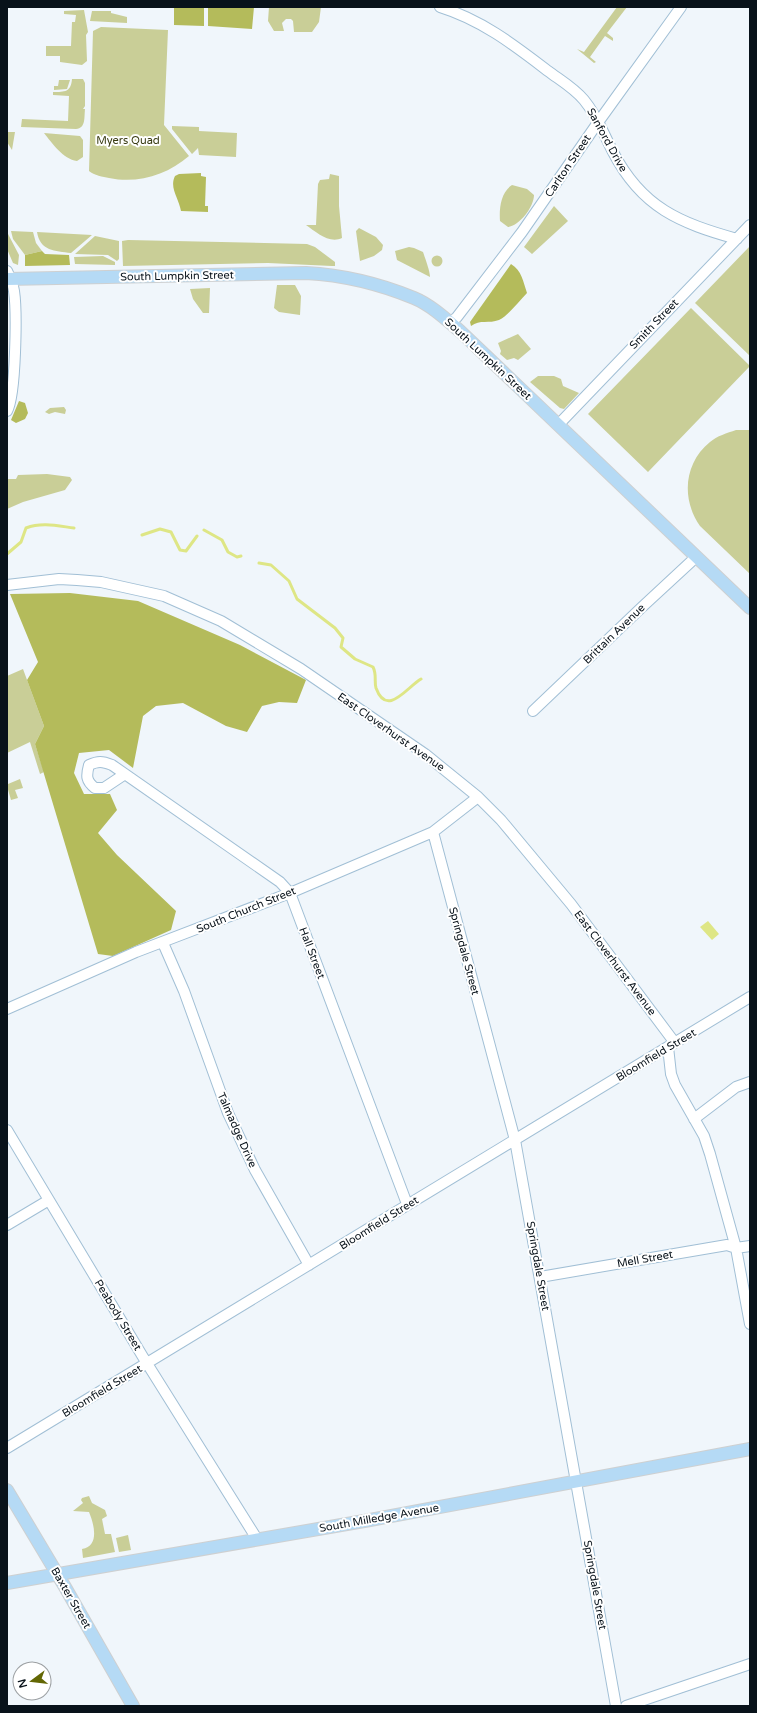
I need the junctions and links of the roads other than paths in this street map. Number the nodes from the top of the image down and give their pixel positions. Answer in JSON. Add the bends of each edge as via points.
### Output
{"nodes":[{"id":1,"x":440,"y":7,"type":"edge"},
{"id":2,"x":681,"y":7,"type":"edge"},
{"id":3,"x":599,"y":121,"type":"junction"},
{"id":4,"x":750,"y":225,"type":"edge"},
{"id":5,"x":737,"y":239,"type":"junction"},
{"id":6,"x":8,"y":276,"type":"edge"},
{"id":7,"x":450,"y":323,"type":"junction"},
{"id":8,"x":7,"y":410,"type":"edge"},
{"id":9,"x":559,"y":424,"type":"junction"},
{"id":10,"x":695,"y":558,"type":"junction"},
{"id":11,"x":7,"y":585,"type":"edge"},
{"id":12,"x":750,"y":608,"type":"edge"},
{"id":13,"x":533,"y":711,"type":"dead end"},
{"id":14,"x":125,"y":774,"type":"dead end"},
{"id":15,"x":478,"y":797,"type":"junction"},
{"id":16,"x":433,"y":832,"type":"junction"},
{"id":17,"x":290,"y":893,"type":"junction"},
{"id":18,"x":163,"y":943,"type":"junction"},
{"id":19,"x":750,"y":997,"type":"edge"},
{"id":20,"x":7,"y":1009,"type":"edge"},
{"id":21,"x":671,"y":1045,"type":"junction"},
{"id":22,"x":750,"y":1082,"type":"edge"},
{"id":23,"x":694,"y":1119,"type":"junction"},
{"id":24,"x":7,"y":1130,"type":"edge"},
{"id":25,"x":515,"y":1140,"type":"junction"},
{"id":26,"x":49,"y":1200,"type":"junction"},
{"id":27,"x":407,"y":1204,"type":"junction"},
{"id":28,"x":7,"y":1225,"type":"edge"},
{"id":29,"x":750,"y":1246,"type":"edge"},
{"id":30,"x":736,"y":1248,"type":"junction"},
{"id":31,"x":309,"y":1265,"type":"junction"},
{"id":32,"x":540,"y":1277,"type":"junction"},
{"id":33,"x":750,"y":1324,"type":"edge"},
{"id":34,"x":148,"y":1363,"type":"junction"},
{"id":35,"x":7,"y":1448,"type":"edge"},
{"id":36,"x":750,"y":1449,"type":"edge"},
{"id":37,"x":576,"y":1482,"type":"junction"},
{"id":38,"x":7,"y":1490,"type":"edge"},
{"id":39,"x":257,"y":1539,"type":"junction"},
{"id":40,"x":58,"y":1574,"type":"junction"},
{"id":41,"x":7,"y":1583,"type":"edge"},
{"id":42,"x":750,"y":1664,"type":"edge"},
{"id":43,"x":133,"y":1706,"type":"edge"},
{"id":44,"x":616,"y":1706,"type":"edge"},
{"id":45,"x":626,"y":1706,"type":"edge"}],
"edges":[{"from":1,"to":3,"type":"street","name":"Sanford Drive","via":[[469,18],[507,39],[577,93]]},
{"from":2,"to":3,"type":"street","name":"Carlton Street"},
{"from":3,"to":5,"type":"street","name":"Sanford Drive","via":[[624,172],[652,202],[685,223]]},
{"from":3,"to":7,"type":"street","name":"Carlton Street","via":[[514,243]]},
{"from":4,"to":5,"type":"street","name":"Smith Street"},
{"from":5,"to":9,"type":"street","name":"Smith Street"},
{"from":6,"to":7,"type":"main road","name":"South Lumpkin Street","via":[[330,274],[415,298]]},
{"from":6,"to":8,"type":"street","via":[[14,291],[14,338],[12,394]]},
{"from":7,"to":9,"type":"main road","name":"South Lumpkin Street"},
{"from":9,"to":10,"type":"main road","name":"South Lumpkin Street"},
{"from":10,"to":12,"type":"main road","name":"South Lumpkin Street"},
{"from":10,"to":13,"type":"street","name":"Brittain Avenue"},
{"from":11,"to":15,"type":"street","name":"East Cloverhurst Avenue","via":[[59,579],[101,582],[164,596],[221,621],[307,673],[431,759]]},
{"from":14,"to":17,"type":"street","name":"Hall Street","via":[[280,882]]},
{"from":15,"to":16,"type":"street","name":"South Church Street"},
{"from":15,"to":21,"type":"street","name":"East Cloverhurst Avenue","via":[[522,844],[571,904]]},
{"from":16,"to":17,"type":"street","name":"South Church Street"},
{"from":16,"to":25,"type":"street","name":"Springdale Street"},
{"from":17,"to":18,"type":"street","name":"South Church Street"},
{"from":17,"to":27,"type":"street","name":"Hall Street"},
{"from":18,"to":20,"type":"street","name":"South Church Street","via":[[114,961]]},
{"from":18,"to":31,"type":"street","name":"Talmadge Drive","via":[[184,990],[228,1114],[255,1170]]},
{"from":19,"to":21,"type":"street","name":"Bloomfield Street"},
{"from":21,"to":23,"type":"street","via":[[671,1074]]},
{"from":21,"to":25,"type":"street","name":"Bloomfield Street"},
{"from":22,"to":23,"type":"street","via":[[736,1087]]},
{"from":23,"to":30,"type":"street","via":[[704,1136]]},
{"from":24,"to":26,"type":"street","name":"Peabody Street"},
{"from":25,"to":27,"type":"street","name":"Bloomfield Street"},
{"from":25,"to":32,"type":"street","name":"Springdale Street"},
{"from":26,"to":28,"type":"street"},
{"from":26,"to":34,"type":"street","name":"Peabody Street"},
{"from":27,"to":31,"type":"street","name":"Bloomfield Street"},
{"from":29,"to":30,"type":"street","name":"Mell Street"},
{"from":30,"to":32,"type":"street","name":"Mell Street","via":[[727,1245]]},
{"from":30,"to":33,"type":"street"},
{"from":31,"to":34,"type":"street","name":"Bloomfield Street"},
{"from":32,"to":37,"type":"street","name":"Springdale Street"},
{"from":34,"to":35,"type":"street","name":"Bloomfield Street"},
{"from":34,"to":39,"type":"street","name":"Peabody Street"},
{"from":36,"to":37,"type":"main road","name":"South Milledge Avenue"},
{"from":37,"to":39,"type":"main road","name":"South Milledge Avenue"},
{"from":37,"to":44,"type":"street","name":"Springdale Street"},
{"from":38,"to":40,"type":"main road","name":"Baxter Street"},
{"from":39,"to":40,"type":"main road","name":"South Milledge Avenue"},
{"from":40,"to":41,"type":"main road","name":"South Milledge Avenue"},
{"from":40,"to":43,"type":"main road","name":"Baxter Street"},
{"from":42,"to":45,"type":"street"}]}
